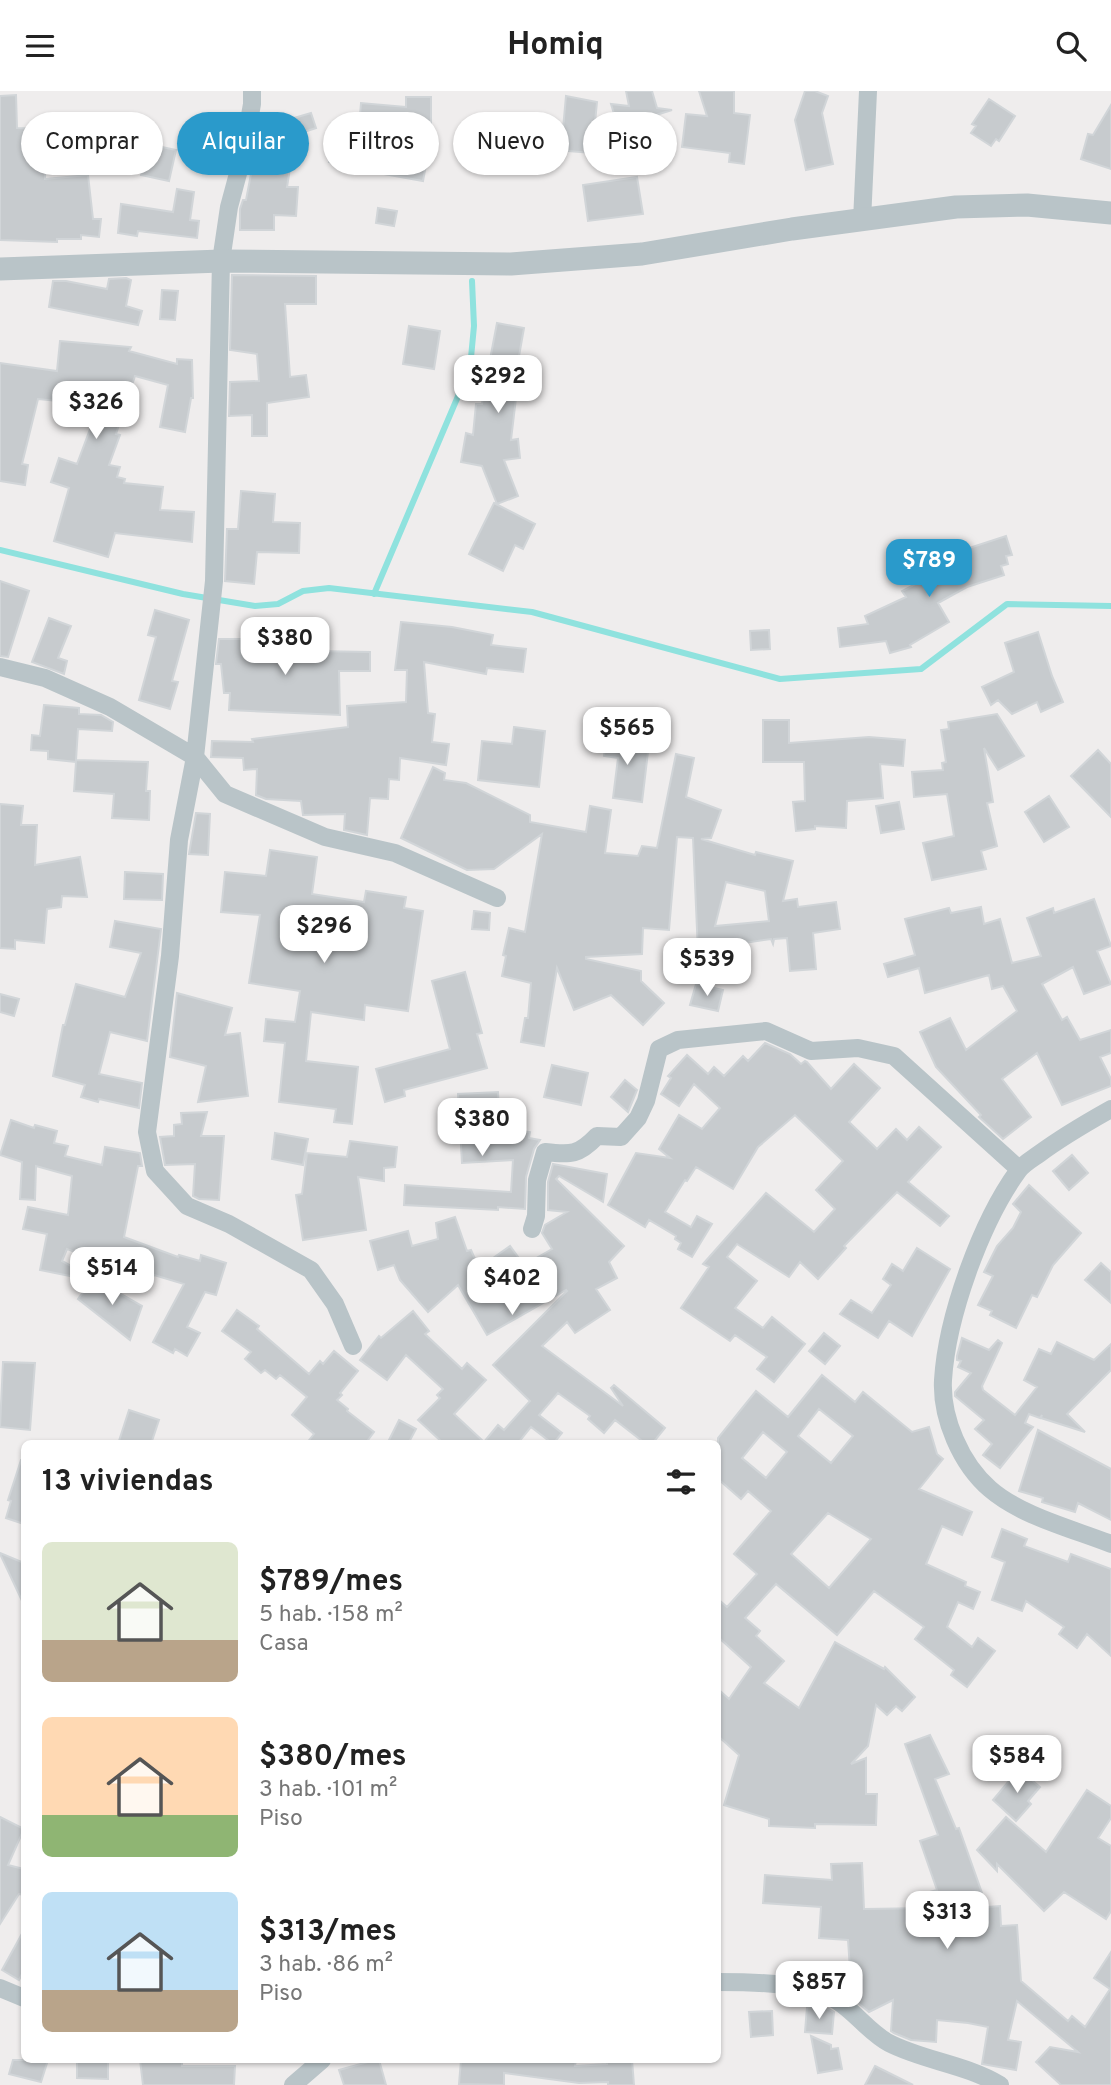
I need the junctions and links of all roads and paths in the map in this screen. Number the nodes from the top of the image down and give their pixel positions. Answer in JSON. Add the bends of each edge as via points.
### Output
{"nodes":[{"id":1,"x":252,"y":91,"type":"edge"},
{"id":2,"x":868,"y":91,"type":"edge"},
{"id":3,"x":1111,"y":213,"type":"edge"},
{"id":4,"x":862,"y":221,"type":"junction"},
{"id":5,"x":220,"y":261,"type":"junction"},
{"id":6,"x":0,"y":269,"type":"edge"},
{"id":7,"x":0,"y":667,"type":"edge"},
{"id":8,"x":195,"y":757,"type":"junction"},
{"id":9,"x":497,"y":898,"type":"dead end"},
{"id":10,"x":1111,"y":1109,"type":"edge"},
{"id":11,"x":1019,"y":1169,"type":"junction"},
{"id":12,"x":532,"y":1229,"type":"dead end"},
{"id":13,"x":353,"y":1346,"type":"dead end"},
{"id":14,"x":1111,"y":1544,"type":"edge"},
{"id":15,"x":721,"y":1982,"type":"edge"},
{"id":16,"x":0,"y":1988,"type":"edge"},
{"id":17,"x":21,"y":1997,"type":"edge"},
{"id":18,"x":319,"y":2063,"type":"edge"},
{"id":19,"x":293,"y":2085,"type":"edge"},
{"id":20,"x":1000,"y":2085,"type":"edge"}],
"edges":[{"from":1,"to":5,"type":"street"},
{"from":2,"to":4,"type":"street"},
{"from":3,"to":4,"type":"street","via":[[1027,205],[956,207]]},
{"from":4,"to":5,"type":"street","via":[[642,254],[511,264]]},
{"from":5,"to":6,"type":"street"},
{"from":5,"to":8,"type":"street","via":[[214,581]]},
{"from":7,"to":8,"type":"street","via":[[45,678],[110,707]]},
{"from":8,"to":9,"type":"street","via":[[225,794],[325,837],[395,853]]},
{"from":8,"to":13,"type":"street","via":[[179,840],[170,956],[147,1132],[155,1171],[187,1206],[311,1270],[335,1304]]},
{"from":10,"to":11,"type":"street","via":[[1064,1135]]},
{"from":11,"to":12,"type":"street","via":[[894,1056],[858,1048],[811,1051],[766,1031],[699,1037],[659,1049],[646,1101],[621,1137],[597,1136],[583,1150],[564,1154],[545,1152]]},
{"from":11,"to":14,"type":"street","via":[[977,1244],[951,1327],[943,1381],[948,1422],[964,1458],[990,1489],[1034,1516]]},
{"from":15,"to":20,"type":"street","via":[[812,1991],[838,2001],[888,2042]]},
{"from":16,"to":17,"type":"street"},
{"from":18,"to":19,"type":"street"}]}
